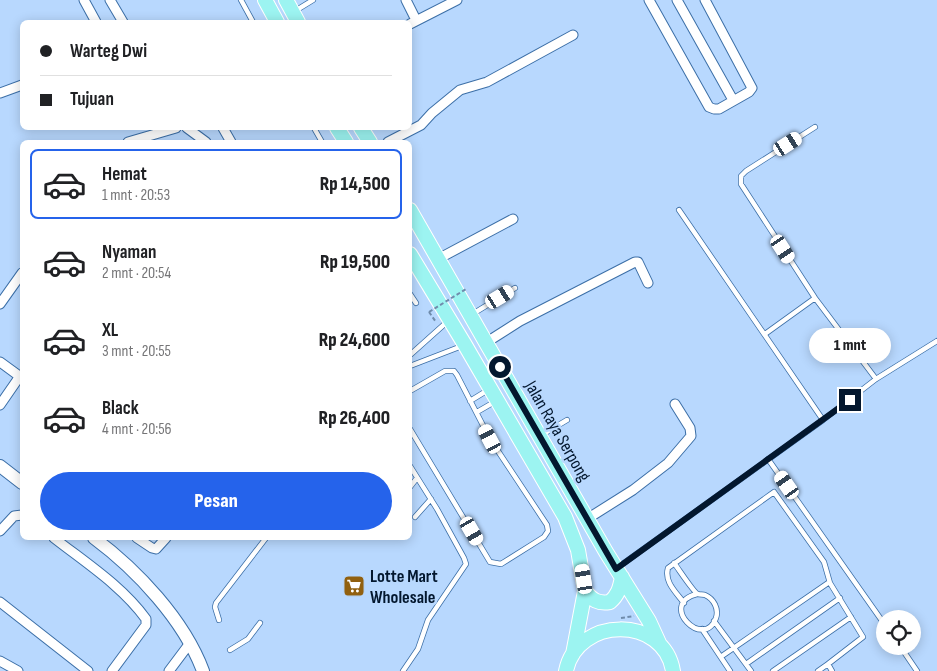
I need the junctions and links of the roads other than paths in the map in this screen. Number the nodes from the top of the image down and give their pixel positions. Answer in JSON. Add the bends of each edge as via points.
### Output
{"nodes":[{"id":1,"x":84,"y":0,"type":"edge"},
{"id":2,"x":110,"y":0,"type":"edge"},
{"id":3,"x":241,"y":0,"type":"edge"},
{"id":4,"x":265,"y":0,"type":"edge"},
{"id":5,"x":313,"y":0,"type":"edge"},
{"id":6,"x":406,"y":0,"type":"edge"},
{"id":7,"x":457,"y":0,"type":"edge"},
{"id":8,"x":649,"y":0,"type":"edge"},
{"id":9,"x":677,"y":0,"type":"edge"},
{"id":10,"x":705,"y":0,"type":"edge"},
{"id":11,"x":292,"y":12,"type":"edge"},
{"id":12,"x":95,"y":20,"type":"edge"},
{"id":13,"x":122,"y":20,"type":"edge"},
{"id":14,"x":252,"y":20,"type":"edge"},
{"id":15,"x":276,"y":20,"type":"edge"},
{"id":16,"x":413,"y":22,"type":"edge"},
{"id":17,"x":573,"y":35,"type":"dead end"},
{"id":18,"x":20,"y":86,"type":"edge"},
{"id":19,"x":1,"y":91,"type":"edge"},
{"id":20,"x":733,"y":100,"type":"junction"},
{"id":21,"x":816,"y":127,"type":"dead end"},
{"id":22,"x":169,"y":130,"type":"edge"},
{"id":23,"x":190,"y":130,"type":"edge"},
{"id":24,"x":412,"y":130,"type":"edge"},
{"id":25,"x":412,"y":130,"type":"edge"},
{"id":26,"x":135,"y":140,"type":"edge"},
{"id":27,"x":203,"y":140,"type":"edge"},
{"id":28,"x":392,"y":140,"type":"edge"},
{"id":29,"x":679,"y":210,"type":"dead end"},
{"id":30,"x":412,"y":214,"type":"edge"},
{"id":31,"x":513,"y":219,"type":"dead end"},
{"id":32,"x":412,"y":257,"type":"edge"},
{"id":33,"x":438,"y":259,"type":"junction"},
{"id":34,"x":20,"y":275,"type":"edge"},
{"id":35,"x":648,"y":283,"type":"dead end"},
{"id":36,"x":515,"y":288,"type":"dead end"},
{"id":37,"x":3,"y":292,"type":"edge"},
{"id":38,"x":412,"y":297,"type":"edge"},
{"id":39,"x":815,"y":298,"type":"junction"},
{"id":40,"x":416,"y":303,"type":"dead end"},
{"id":41,"x":0,"y":304,"type":"edge"},
{"id":42,"x":470,"y":316,"type":"junction"},
{"id":43,"x":450,"y":320,"type":"junction"},
{"id":44,"x":765,"y":334,"type":"junction"},
{"id":45,"x":487,"y":342,"type":"junction"},
{"id":46,"x":936,"y":343,"type":"edge"},
{"id":47,"x":466,"y":344,"type":"junction"},
{"id":48,"x":412,"y":353,"type":"edge"},
{"id":49,"x":3,"y":364,"type":"edge"},
{"id":50,"x":412,"y":365,"type":"edge"},
{"id":51,"x":0,"y":374,"type":"edge"},
{"id":52,"x":20,"y":376,"type":"edge"},
{"id":53,"x":20,"y":378,"type":"edge"},
{"id":54,"x":876,"y":379,"type":"junction"},
{"id":55,"x":412,"y":391,"type":"edge"},
{"id":56,"x":494,"y":394,"type":"junction"},
{"id":57,"x":470,"y":401,"type":"junction"},
{"id":58,"x":0,"y":404,"type":"edge"},
{"id":59,"x":674,"y":404,"type":"dead end"},
{"id":60,"x":477,"y":412,"type":"junction"},
{"id":61,"x":567,"y":420,"type":"dead end"},
{"id":62,"x":823,"y":420,"type":"junction"},
{"id":63,"x":412,"y":432,"type":"edge"},
{"id":64,"x":539,"y":437,"type":"junction"},
{"id":65,"x":768,"y":459,"type":"junction"},
{"id":66,"x":0,"y":466,"type":"edge"},
{"id":67,"x":412,"y":469,"type":"edge"},
{"id":68,"x":417,"y":478,"type":"junction"},
{"id":69,"x":20,"y":481,"type":"edge"},
{"id":70,"x":412,"y":484,"type":"edge"},
{"id":71,"x":431,"y":499,"type":"junction"},
{"id":72,"x":20,"y":515,"type":"edge"},
{"id":73,"x":415,"y":517,"type":"dead end"},
{"id":74,"x":587,"y":519,"type":"junction"},
{"id":75,"x":0,"y":532,"type":"edge"},
{"id":76,"x":57,"y":540,"type":"edge"},
{"id":77,"x":97,"y":540,"type":"edge"},
{"id":78,"x":140,"y":540,"type":"edge"},
{"id":79,"x":164,"y":540,"type":"edge"},
{"id":80,"x":264,"y":540,"type":"edge"},
{"id":81,"x":674,"y":563,"type":"junction"},
{"id":82,"x":619,"y":573,"type":"junction"},
{"id":83,"x":830,"y":583,"type":"junction"},
{"id":84,"x":585,"y":591,"type":"junction"},
{"id":85,"x":698,"y":594,"type":"junction"},
{"id":86,"x":840,"y":598,"type":"junction"},
{"id":87,"x":0,"y":602,"type":"edge"},
{"id":88,"x":684,"y":602,"type":"junction"},
{"id":89,"x":876,"y":612,"type":"edge"},
{"id":90,"x":851,"y":617,"type":"junction"},
{"id":91,"x":219,"y":620,"type":"dead end"},
{"id":92,"x":714,"y":621,"type":"junction"},
{"id":93,"x":260,"y":623,"type":"dead end"},
{"id":94,"x":702,"y":629,"type":"junction"},
{"id":95,"x":190,"y":643,"type":"junction"},
{"id":96,"x":660,"y":645,"type":"junction"},
{"id":97,"x":733,"y":647,"type":"junction"},
{"id":98,"x":230,"y":650,"type":"dead end"},
{"id":99,"x":573,"y":654,"type":"junction"},
{"id":100,"x":906,"y":655,"type":"edge"},
{"id":101,"x":722,"y":656,"type":"junction"},
{"id":102,"x":0,"y":661,"type":"edge"},
{"id":103,"x":746,"y":664,"type":"junction"},
{"id":104,"x":828,"y":664,"type":"junction"},
{"id":105,"x":202,"y":670,"type":"edge"},
{"id":106,"x":673,"y":670,"type":"edge"},
{"id":107,"x":18,"y":671,"type":"edge"},
{"id":108,"x":88,"y":671,"type":"edge"},
{"id":109,"x":112,"y":671,"type":"edge"},
{"id":110,"x":169,"y":671,"type":"edge"},
{"id":111,"x":403,"y":671,"type":"edge"},
{"id":112,"x":566,"y":671,"type":"edge"},
{"id":113,"x":730,"y":671,"type":"edge"},
{"id":114,"x":751,"y":671,"type":"edge"},
{"id":115,"x":773,"y":671,"type":"edge"},
{"id":116,"x":818,"y":671,"type":"edge"},
{"id":117,"x":832,"y":671,"type":"edge"},
{"id":118,"x":917,"y":671,"type":"edge"}],
"edges":[{"from":1,"to":12,"type":"street"},
{"from":2,"to":13,"type":"street"},
{"from":3,"to":14,"type":"lane"},
{"from":4,"to":15,"type":"main road"},
{"from":5,"to":11,"type":"lane"},
{"from":6,"to":16,"type":"street"},
{"from":7,"to":16,"type":"street"},
{"from":8,"to":20,"type":"street","via":[[709,107],[719,109]]},
{"from":9,"to":20,"type":"street"},
{"from":10,"to":20,"type":"street","via":[[751,84],[749,92]]},
{"from":17,"to":25,"type":"street","via":[[487,82],[460,90],[422,125]]},
{"from":18,"to":19,"type":"street"},
{"from":21,"to":39,"type":"lane","via":[[741,176],[741,184]]},
{"from":22,"to":26,"type":"street"},
{"from":23,"to":27,"type":"street"},
{"from":24,"to":28,"type":"street"},
{"from":29,"to":44,"type":"lane"},
{"from":30,"to":33,"type":"main road","name":"Jalan Raya Serpong"},
{"from":31,"to":33,"type":"street"},
{"from":32,"to":43,"type":"main road"},
{"from":33,"to":42,"type":"main road","name":"Jalan Raya Serpong"},
{"from":34,"to":37,"type":"street"},
{"from":35,"to":45,"type":"street","via":[[638,262],[635,262],[520,321]]},
{"from":36,"to":42,"type":"lane"},
{"from":37,"to":41,"type":"street"},
{"from":38,"to":40,"type":"lane"},
{"from":39,"to":44,"type":"lane"},
{"from":39,"to":54,"type":"lane"},
{"from":42,"to":45,"type":"main road","name":"Jalan Raya Serpong"},
{"from":43,"to":47,"type":"main road"},
{"from":43,"to":48,"type":"lane"},
{"from":44,"to":62,"type":"lane"},
{"from":45,"to":64,"type":"main road","name":"Jalan Raya Serpong"},
{"from":46,"to":54,"type":"lane"},
{"from":47,"to":50,"type":"lane"},
{"from":47,"to":56,"type":"main road"},
{"from":49,"to":51,"type":"street"},
{"from":49,"to":52,"type":"street"},
{"from":53,"to":58,"type":"street"},
{"from":54,"to":62,"type":"lane"},
{"from":55,"to":57,"type":"lane","via":[[449,370],[457,375]]},
{"from":56,"to":57,"type":"lane"},
{"from":56,"to":60,"type":"lane"},
{"from":56,"to":84,"type":"main road","via":[[565,517],[578,550]]},
{"from":57,"to":60,"type":"lane"},
{"from":59,"to":74,"type":"street","via":[[690,428],[691,436],[668,463]]},
{"from":60,"to":63,"type":"lane","via":[[490,439],[548,528],[544,537],[501,564],[490,562]]},
{"from":61,"to":64,"type":"lane"},
{"from":62,"to":65,"type":"lane"},
{"from":64,"to":74,"type":"main road","name":"Jalan Raya Serpong"},
{"from":65,"to":82,"type":"lane"},
{"from":65,"to":89,"type":"lane"},
{"from":66,"to":69,"type":"street"},
{"from":67,"to":68,"type":"lane"},
{"from":68,"to":70,"type":"lane"},
{"from":68,"to":71,"type":"lane"},
{"from":71,"to":73,"type":"lane"},
{"from":71,"to":111,"type":"lane","via":[[466,564],[428,620],[418,649]]},
{"from":72,"to":75,"type":"street","via":[[14,516]]},
{"from":74,"to":82,"type":"main road","name":"Jalan Raya Serpong"},
{"from":76,"to":109,"type":"street","via":[[118,588],[146,619],[146,625]]},
{"from":77,"to":95,"type":"street","via":[[144,581]]},
{"from":78,"to":79,"type":"street","via":[[156,549]]},
{"from":80,"to":91,"type":"lane","via":[[216,603]]},
{"from":81,"to":83,"type":"lane","via":[[774,492],[824,562]]},
{"from":81,"to":85,"type":"lane"},
{"from":81,"to":88,"type":"lane","via":[[668,568],[667,577]]},
{"from":82,"to":84,"type":"main road","via":[[619,591],[610,602],[597,602]]},
{"from":82,"to":96,"type":"main road","name":"Jalan Raya Serpong"},
{"from":83,"to":86,"type":"lane"},
{"from":83,"to":97,"type":"lane"},
{"from":84,"to":99,"type":"main road"},
{"from":85,"to":88,"type":"lane"},
{"from":85,"to":92,"type":"lane","via":[[713,600],[717,613]]},
{"from":86,"to":90,"type":"lane"},
{"from":86,"to":103,"type":"lane"},
{"from":87,"to":108,"type":"street"},
{"from":88,"to":94,"type":"lane","via":[[682,612],[685,621],[692,628]]},
{"from":90,"to":104,"type":"lane","via":[[863,637]]},
{"from":90,"to":115,"type":"lane"},
{"from":92,"to":94,"type":"lane"},
{"from":92,"to":97,"type":"lane"},
{"from":93,"to":98,"type":"lane","via":[[248,639]]},
{"from":94,"to":101,"type":"lane"},
{"from":95,"to":105,"type":"street"},
{"from":95,"to":110,"type":"street"},
{"from":96,"to":99,"type":"main road","via":[[631,629],[614,629],[584,641]]},
{"from":96,"to":106,"type":"main road","name":"Jalan Raya Serpong"},
{"from":97,"to":101,"type":"lane"},
{"from":97,"to":103,"type":"lane"},
{"from":99,"to":112,"type":"main road"},
{"from":100,"to":118,"type":"lane"},
{"from":101,"to":113,"type":"lane"},
{"from":102,"to":107,"type":"street"},
{"from":103,"to":114,"type":"lane"},
{"from":104,"to":116,"type":"lane"},
{"from":104,"to":117,"type":"lane"}]}
